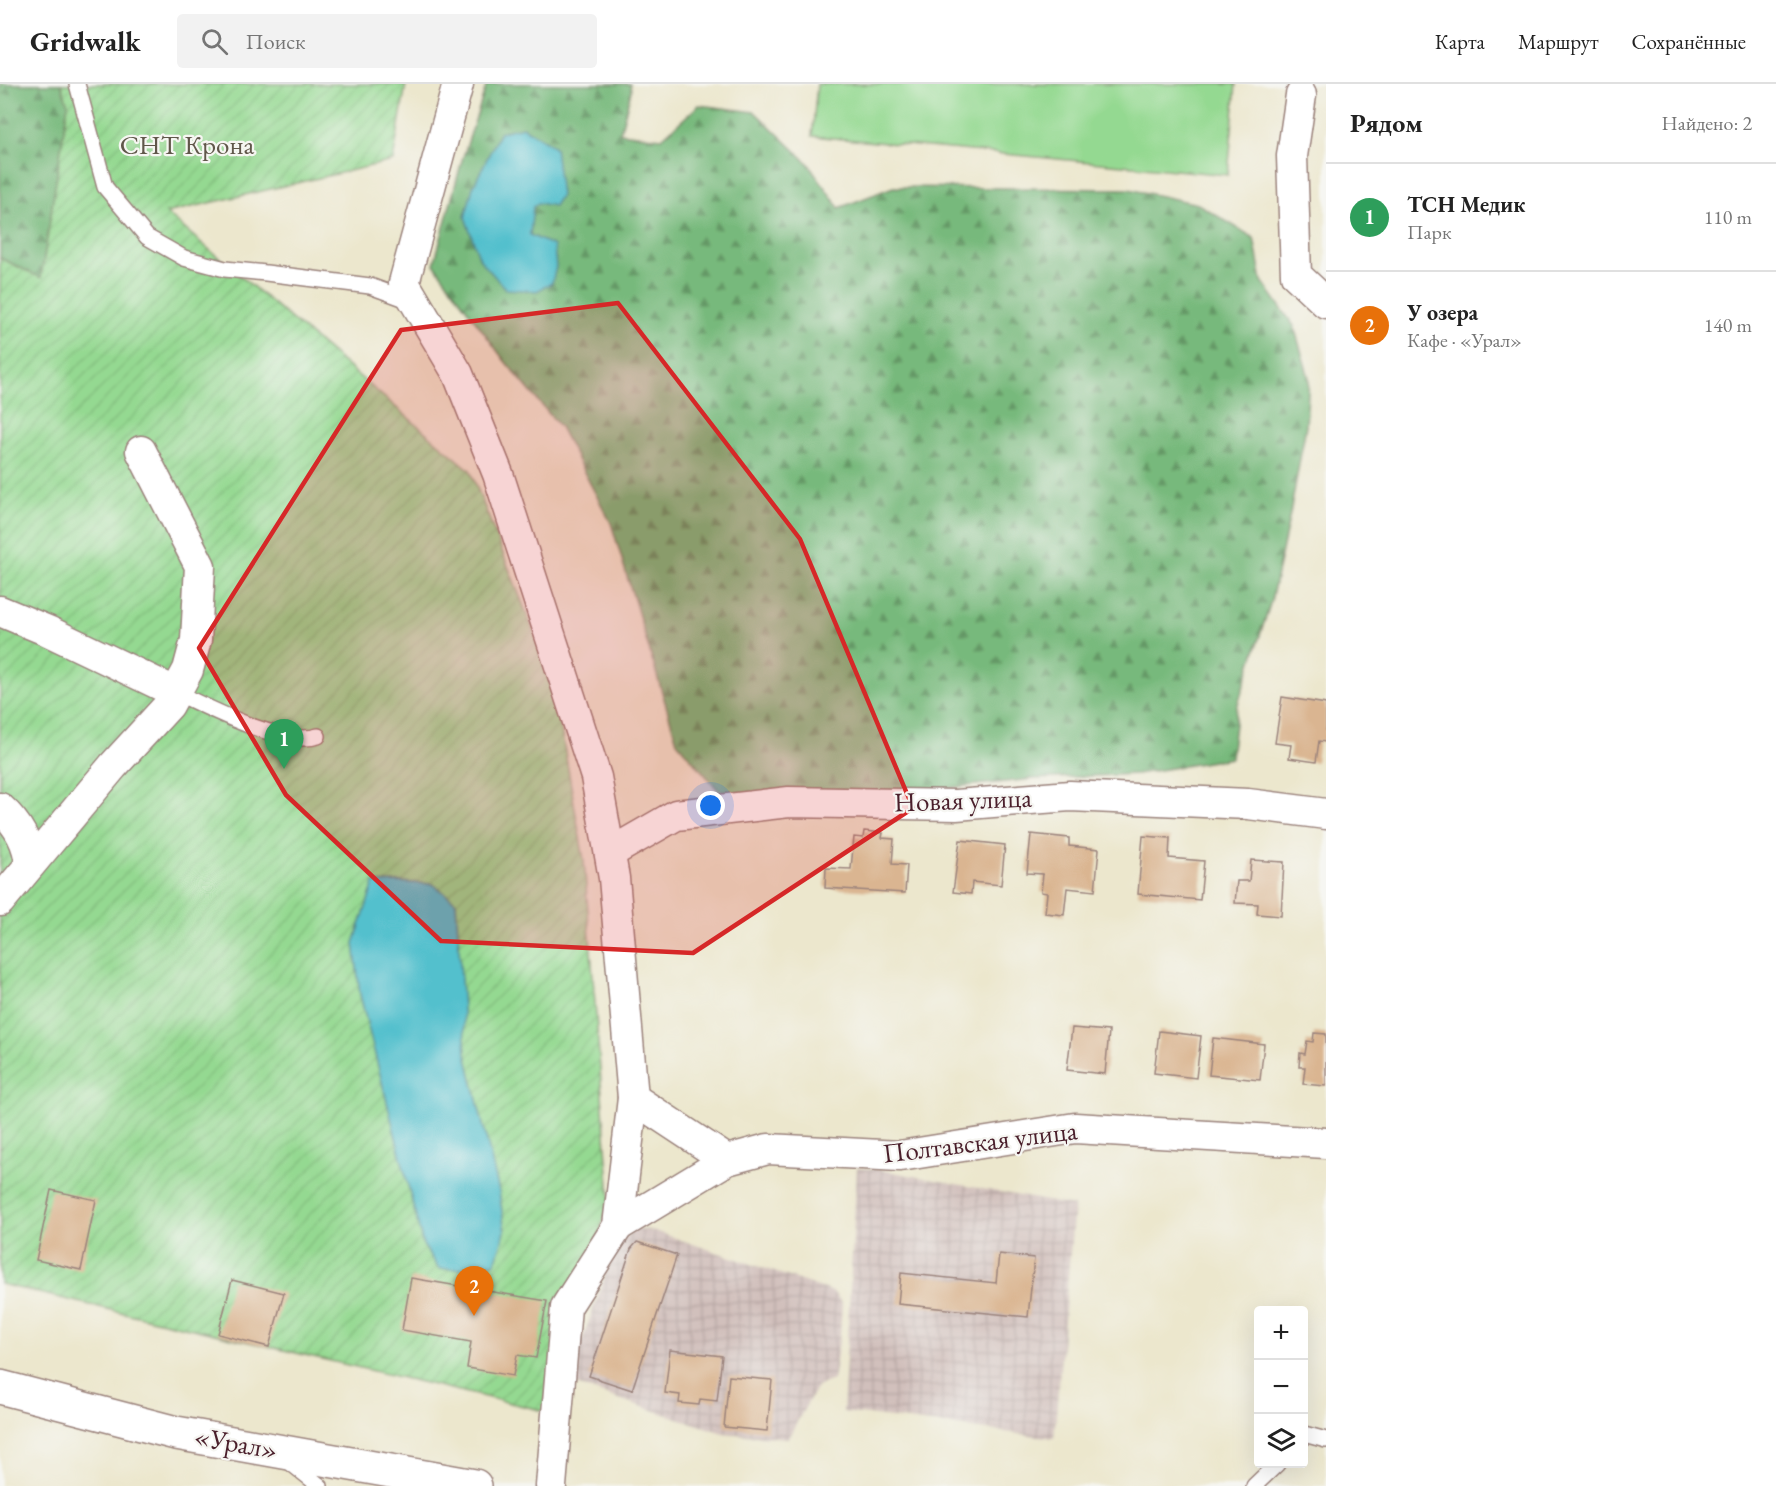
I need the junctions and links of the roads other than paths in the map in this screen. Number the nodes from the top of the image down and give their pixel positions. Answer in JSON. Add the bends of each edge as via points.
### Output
{"nodes":[{"id":1,"x":77,"y":84,"type":"edge"},
{"id":2,"x":458,"y":84,"type":"edge"},
{"id":3,"x":1306,"y":92,"type":"edge"},
{"id":4,"x":416,"y":303,"type":"junction"},
{"id":5,"x":1326,"y":303,"type":"edge"},
{"id":6,"x":141,"y":451,"type":"dead end"},
{"id":7,"x":0,"y":611,"type":"edge"},
{"id":8,"x":176,"y":692,"type":"junction"},
{"id":9,"x":318,"y":736,"type":"dead end"},
{"id":10,"x":0,"y":808,"type":"edge"},
{"id":11,"x":1326,"y":814,"type":"edge"},
{"id":12,"x":610,"y":853,"type":"junction"},
{"id":13,"x":30,"y":864,"type":"junction"},
{"id":14,"x":0,"y":901,"type":"edge"},
{"id":15,"x":633,"y":1098,"type":"junction"},
{"id":16,"x":1326,"y":1143,"type":"edge"},
{"id":17,"x":727,"y":1160,"type":"junction"},
{"id":18,"x":618,"y":1226,"type":"junction"},
{"id":19,"x":0,"y":1387,"type":"edge"},
{"id":20,"x":1308,"y":1435,"type":"edge"},
{"id":21,"x":1326,"y":1440,"type":"edge"},
{"id":22,"x":275,"y":1450,"type":"junction"},
{"id":23,"x":1273,"y":1468,"type":"edge"},
{"id":24,"x":320,"y":1486,"type":"edge"},
{"id":25,"x":475,"y":1486,"type":"edge"},
{"id":26,"x":551,"y":1486,"type":"edge"},
{"id":27,"x":1254,"y":1486,"type":"edge"}],
"edges":[{"from":1,"to":4,"type":"lane","via":[[105,187],[147,237],[184,258],[225,269],[370,286]]},
{"from":2,"to":4,"type":"street","via":[[404,283]]},
{"from":3,"to":5,"type":"street","via":[[1292,156],[1296,275]]},
{"from":4,"to":12,"type":"street","via":[[458,374],[498,474],[596,777]]},
{"from":6,"to":8,"type":"street","via":[[200,566],[196,640],[188,670]]},
{"from":7,"to":8,"type":"street"},
{"from":8,"to":9,"type":"lane","via":[[281,736]]},
{"from":8,"to":13,"type":"street","via":[[169,705]]},
{"from":10,"to":13,"type":"street","via":[[12,819],[28,847]]},
{"from":11,"to":12,"type":"street","name":"Новая улица","via":[[1248,804],[1070,796],[956,805],[789,802],[676,814]]},
{"from":12,"to":15,"type":"street"},
{"from":13,"to":14,"type":"street"},
{"from":15,"to":17,"type":"street"},
{"from":15,"to":18,"type":"street"},
{"from":16,"to":17,"type":"street","name":"Полтавская улица","via":[[1075,1128],[900,1156],[768,1149]]},
{"from":17,"to":18,"type":"street","name":"Полтавская улица"},
{"from":18,"to":26,"type":"street","via":[[566,1307]]},
{"from":19,"to":22,"type":"highway","name":"«Урал»","via":[[176,1433]]},
{"from":20,"to":21,"type":"lane"},
{"from":22,"to":24,"type":"lane"},
{"from":22,"to":25,"type":"highway","name":"«Урал»"},
{"from":23,"to":27,"type":"lane"}]}
